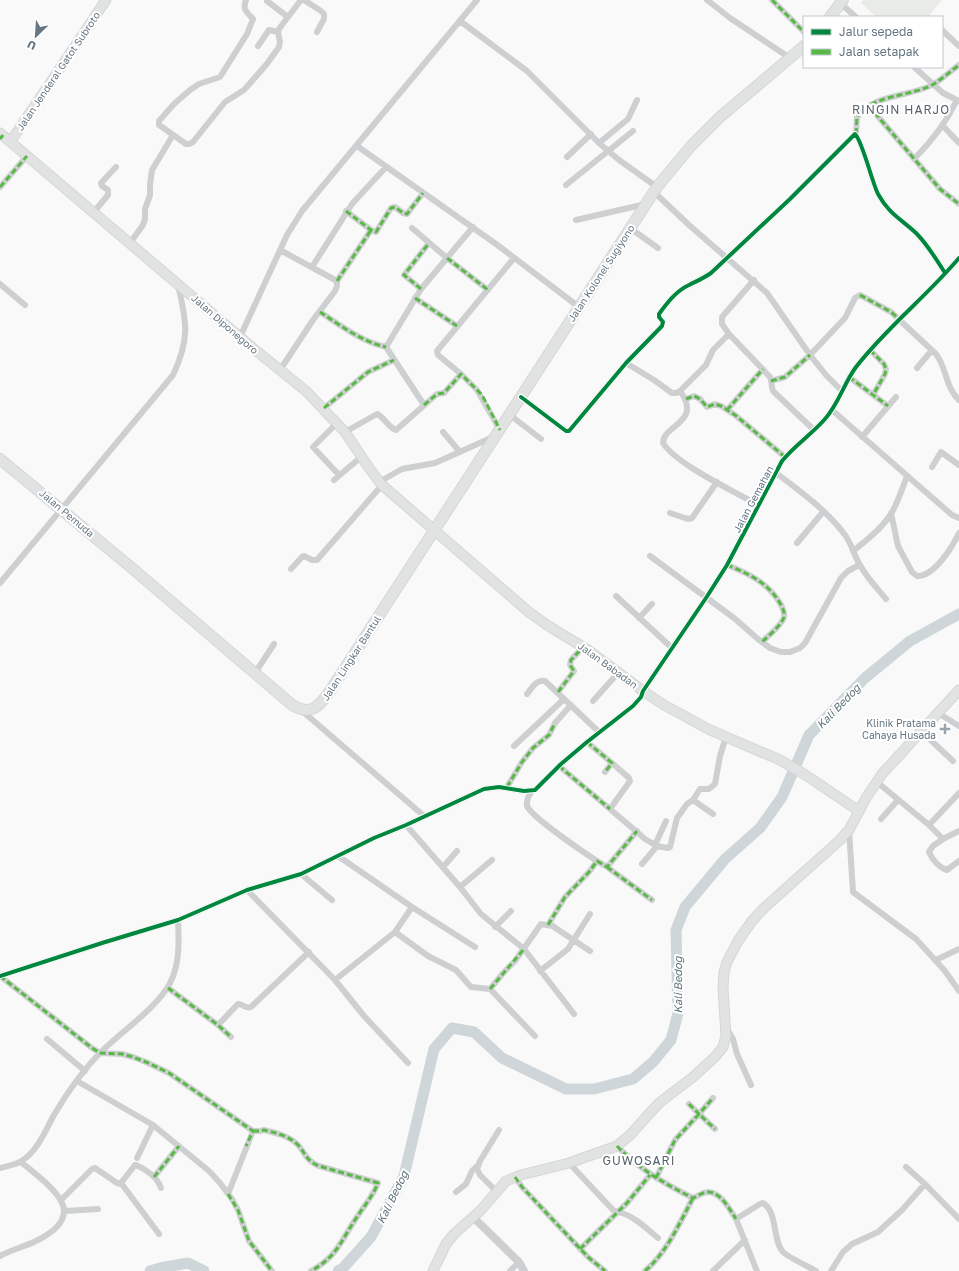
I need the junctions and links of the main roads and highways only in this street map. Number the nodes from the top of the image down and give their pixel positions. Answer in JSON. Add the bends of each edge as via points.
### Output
{"nodes":[{"id":1,"x":106,"y":0,"type":"edge"},
{"id":2,"x":840,"y":1,"type":"edge"},
{"id":3,"x":831,"y":16,"type":"edge"},
{"id":4,"x":803,"y":47,"type":"edge"},
{"id":5,"x":1,"y":135,"type":"edge"},
{"id":6,"x":11,"y":141,"type":"junction"},
{"id":7,"x":0,"y":459,"type":"edge"},
{"id":8,"x":435,"y":530,"type":"junction"},
{"id":9,"x":959,"y":690,"type":"edge"},
{"id":10,"x":301,"y":710,"type":"joint"},
{"id":11,"x":859,"y":811,"type":"junction"},
{"id":12,"x":433,"y":1271,"type":"edge"}],
"edges":[{"from":1,"to":6,"type":"main road","name":"Jalan Jenderal Gatot Subroto"},
{"from":2,"to":3,"type":"main road"},
{"from":4,"to":8,"type":"main road","name":"Jalan Kolonel Sugiyono","via":[[734,103],[705,131],[656,190]]},
{"from":5,"to":6,"type":"main road","name":"Jalan Diponegoro"},
{"from":6,"to":8,"type":"main road","name":"Jalan Diponegoro","via":[[306,391],[345,432],[380,484]]},
{"from":7,"to":10,"type":"main road","name":"Jalan Pemuda","via":[[133,568],[287,701]]},
{"from":8,"to":10,"type":"main road","name":"Jalan Lingkar Bantul","via":[[321,704],[314,709]]},
{"from":8,"to":11,"type":"main road","name":"Jalan Babadan","via":[[530,613],[583,646],[643,691],[675,712],[780,760]]},
{"from":9,"to":11,"type":"main road","via":[[877,782]]},
{"from":11,"to":12,"type":"main road","via":[[849,830],[840,840],[764,908],[738,941],[727,962],[723,978],[727,1030],[725,1042],[715,1058],[659,1103],[617,1146],[506,1181],[488,1203],[449,1239]]}]}
